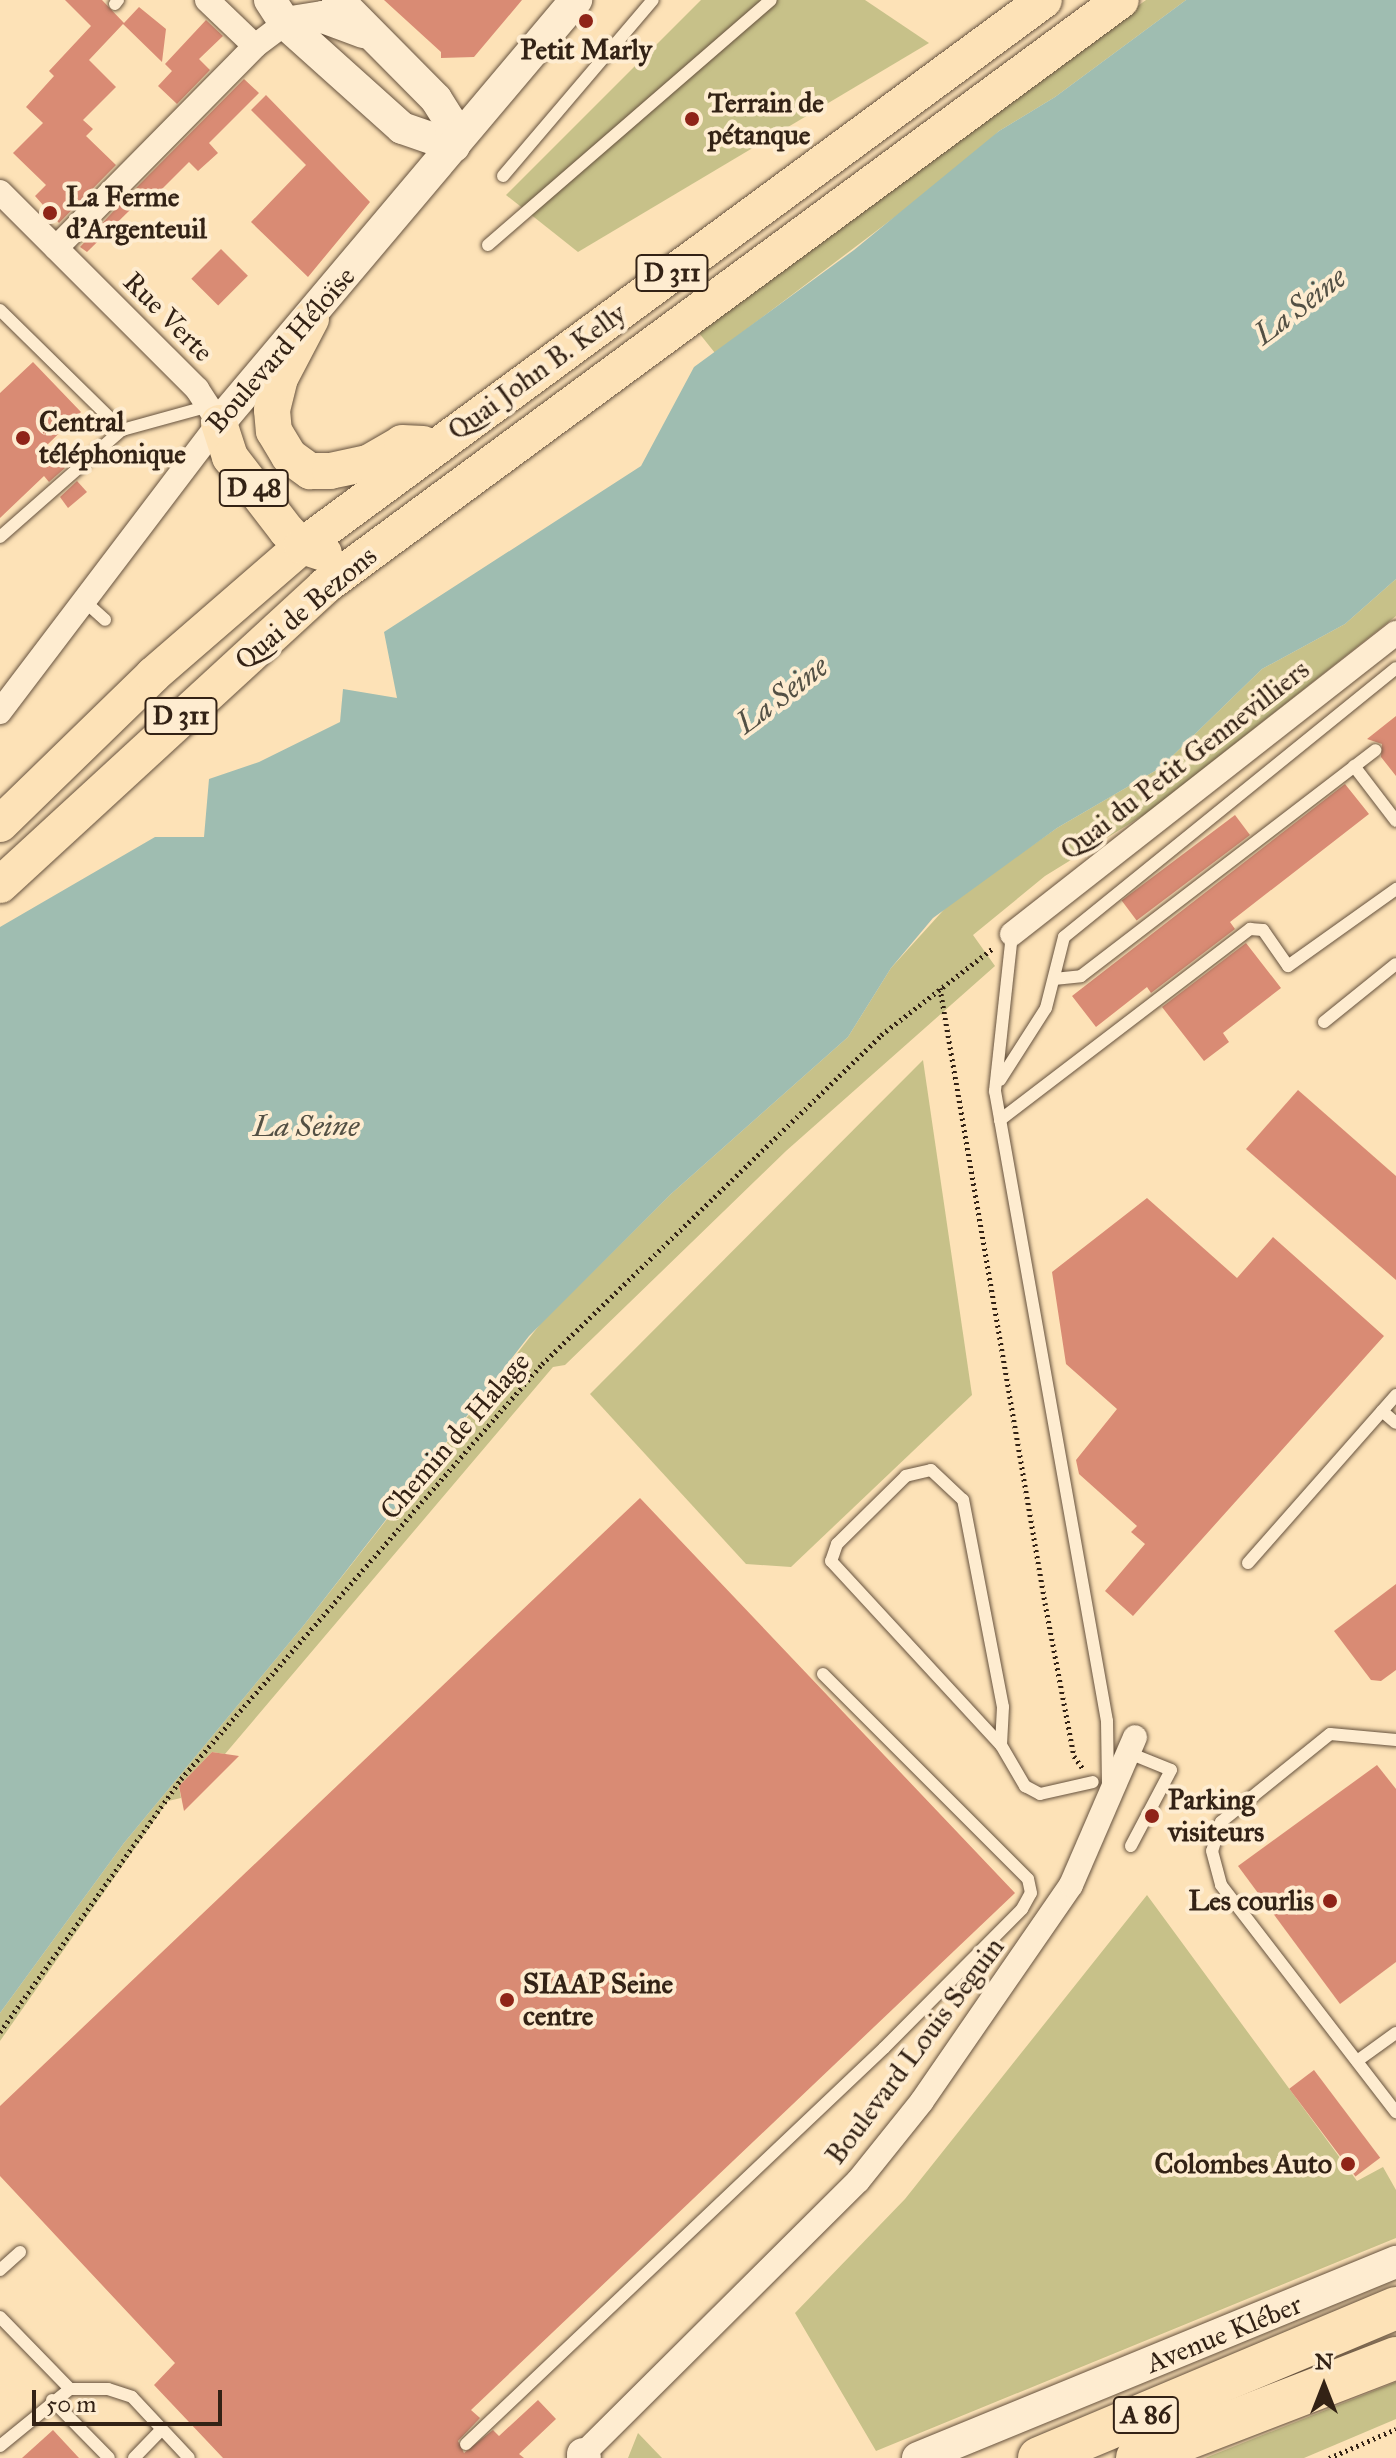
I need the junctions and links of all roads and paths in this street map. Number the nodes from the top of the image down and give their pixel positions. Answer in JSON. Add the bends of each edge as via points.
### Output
{"nodes":[{"id":1,"x":207,"y":0,"type":"edge"},
{"id":2,"x":338,"y":0,"type":"edge"},
{"id":3,"x":576,"y":0,"type":"edge"},
{"id":4,"x":653,"y":0,"type":"edge"},
{"id":5,"x":771,"y":0,"type":"edge"},
{"id":6,"x":1044,"y":0,"type":"edge"},
{"id":7,"x":1121,"y":0,"type":"edge"},
{"id":8,"x":277,"y":11,"type":"edge"},
{"id":9,"x":369,"y":35,"type":"junction"},
{"id":10,"x":255,"y":46,"type":"junction"},
{"id":11,"x":454,"y":146,"type":"junction"},
{"id":12,"x":503,"y":176,"type":"dead end"},
{"id":13,"x":0,"y":192,"type":"edge"},
{"id":14,"x":488,"y":245,"type":"dead end"},
{"id":15,"x":56,"y":248,"type":"junction"},
{"id":16,"x":0,"y":310,"type":"edge"},
{"id":17,"x":311,"y":319,"type":"junction"},
{"id":18,"x":215,"y":414,"type":"junction"},
{"id":19,"x":122,"y":430,"type":"junction"},
{"id":20,"x":518,"y":442,"type":"joint"},
{"id":21,"x":437,"y":444,"type":"junction"},
{"id":22,"x":0,"y":537,"type":"edge"},
{"id":23,"x":302,"y":546,"type":"junction"},
{"id":24,"x":368,"y":554,"type":"junction"},
{"id":25,"x":82,"y":599,"type":"junction"},
{"id":26,"x":301,"y":608,"type":"junction"},
{"id":27,"x":105,"y":620,"type":"dead end"},
{"id":28,"x":1396,"y":633,"type":"edge"},
{"id":29,"x":1396,"y":668,"type":"edge"},
{"id":30,"x":0,"y":712,"type":"edge"},
{"id":31,"x":1375,"y":750,"type":"dead end"},
{"id":32,"x":1354,"y":766,"type":"junction"},
{"id":33,"x":1396,"y":821,"type":"edge"},
{"id":34,"x":0,"y":824,"type":"edge"},
{"id":35,"x":0,"y":885,"type":"edge"},
{"id":36,"x":1396,"y":889,"type":"edge"},
{"id":37,"x":1012,"y":934,"type":"junction"},
{"id":38,"x":1396,"y":964,"type":"edge"},
{"id":39,"x":1054,"y":979,"type":"junction"},
{"id":40,"x":940,"y":988,"type":"junction"},
{"id":41,"x":1324,"y":1022,"type":"dead end"},
{"id":42,"x":995,"y":1091,"type":"junction"},
{"id":43,"x":1000,"y":1120,"type":"junction"},
{"id":44,"x":1396,"y":1395,"type":"edge"},
{"id":45,"x":1382,"y":1411,"type":"junction"},
{"id":46,"x":1396,"y":1423,"type":"edge"},
{"id":47,"x":1248,"y":1563,"type":"dead end"},
{"id":48,"x":823,"y":1674,"type":"dead end"},
{"id":49,"x":1396,"y":1740,"type":"edge"},
{"id":50,"x":1001,"y":1745,"type":"junction"},
{"id":51,"x":1132,"y":1745,"type":"joint"},
{"id":52,"x":1093,"y":1782,"type":"joint"},
{"id":53,"x":1108,"y":1803,"type":"junction"},
{"id":54,"x":1131,"y":1846,"type":"dead end"},
{"id":55,"x":0,"y":2032,"type":"edge"},
{"id":56,"x":1396,"y":2033,"type":"edge"},
{"id":57,"x":1357,"y":2061,"type":"junction"},
{"id":58,"x":1396,"y":2112,"type":"edge"},
{"id":59,"x":20,"y":2252,"type":"dead end"},
{"id":60,"x":1396,"y":2262,"type":"edge"},
{"id":61,"x":0,"y":2270,"type":"edge"},
{"id":62,"x":1396,"y":2308,"type":"edge"},
{"id":63,"x":0,"y":2317,"type":"edge"},
{"id":64,"x":1396,"y":2358,"type":"edge"},
{"id":65,"x":70,"y":2389,"type":"junction"},
{"id":66,"x":52,"y":2400,"type":"junction"},
{"id":67,"x":162,"y":2429,"type":"junction"},
{"id":68,"x":1396,"y":2429,"type":"edge"},
{"id":69,"x":466,"y":2444,"type":"dead end"},
{"id":70,"x":0,"y":2446,"type":"edge"},
{"id":71,"x":582,"y":2457,"type":"edge"},
{"id":72,"x":109,"y":2458,"type":"edge"},
{"id":73,"x":134,"y":2458,"type":"edge"},
{"id":74,"x":189,"y":2458,"type":"edge"},
{"id":75,"x":918,"y":2458,"type":"edge"},
{"id":76,"x":1039,"y":2458,"type":"edge"},
{"id":77,"x":1137,"y":2458,"type":"edge"},
{"id":78,"x":1329,"y":2458,"type":"edge"}],
"edges":[{"from":1,"to":10,"type":"street"},
{"from":2,"to":9,"type":"main road"},
{"from":3,"to":11,"type":"main road","name":"Boulevard Héloïse"},
{"from":4,"to":12,"type":"lane"},
{"from":5,"to":14,"type":"lane"},
{"from":6,"to":21,"type":"main road","name":"Quai John B. Kelly","number":"D 311"},
{"from":7,"to":20,"type":"main road","name":"Quai John B. Kelly","number":"D 311"},
{"from":8,"to":9,"type":"main road","via":[[323,17]]},
{"from":8,"to":10,"type":"street"},
{"from":8,"to":11,"type":"main road","via":[[402,128]]},
{"from":9,"to":11,"type":"main road","via":[[436,99],[450,121]]},
{"from":10,"to":15,"type":"street"},
{"from":11,"to":17,"type":"main road","name":"Boulevard Héloïse"},
{"from":13,"to":15,"type":"street","name":"Rue Verte"},
{"from":15,"to":18,"type":"street","name":"Rue Verte"},
{"from":16,"to":19,"type":"lane"},
{"from":17,"to":18,"type":"main road","name":"Boulevard Héloïse"},
{"from":17,"to":21,"type":"main road","via":[[280,378],[272,410],[274,431],[289,456],[310,471],[330,471],[368,463],[402,443]]},
{"from":18,"to":19,"type":"lane"},
{"from":18,"to":23,"type":"main road","number":"D 48","via":[[230,457]]},
{"from":18,"to":25,"type":"street","name":"Boulevard Héloïse"},
{"from":19,"to":22,"type":"lane"},
{"from":20,"to":24,"type":"main road","name":"Quai de Bezons","number":"D 311"},
{"from":21,"to":23,"type":"main road","name":"Quai John B. Kelly","number":"D 311"},
{"from":23,"to":24,"type":"main road","via":[[339,557]]},
{"from":23,"to":26,"type":"main road"},
{"from":23,"to":34,"type":"main road","name":"Quai de Bezons","number":"D 311","via":[[153,675]]},
{"from":24,"to":26,"type":"main road","name":"Quai de Bezons","number":"D 311"},
{"from":25,"to":27,"type":"lane"},
{"from":25,"to":30,"type":"street","name":"Boulevard Héloïse"},
{"from":26,"to":35,"type":"main road","name":"Quai de Bezons","number":"D 311"},
{"from":28,"to":37,"type":"street","name":"Quai du Petit Gennevilliers"},
{"from":29,"to":39,"type":"lane","via":[[1064,937]]},
{"from":31,"to":32,"type":"lane"},
{"from":32,"to":33,"type":"lane"},
{"from":32,"to":39,"type":"lane","via":[[1081,976]]},
{"from":36,"to":43,"type":"lane","via":[[1288,966],[1263,930],[1250,929]]},
{"from":37,"to":40,"type":"path","name":"Chemin de Halage"},
{"from":37,"to":42,"type":"lane"},
{"from":38,"to":41,"type":"lane"},
{"from":39,"to":42,"type":"lane","via":[[1038,1026],[1008,1060]]},
{"from":40,"to":52,"type":"path","via":[[1074,1756]]},
{"from":40,"to":55,"type":"path","name":"Chemin de Halage","via":[[881,1035],[542,1364],[181,1779]]},
{"from":42,"to":43,"type":"lane"},
{"from":43,"to":53,"type":"lane","via":[[1107,1721]]},
{"from":44,"to":45,"type":"lane"},
{"from":45,"to":46,"type":"lane"},
{"from":45,"to":47,"type":"lane"},
{"from":48,"to":69,"type":"lane","via":[[1028,1879],[1031,1893],[1022,1909],[884,2048]]},
{"from":49,"to":57,"type":"lane","via":[[1330,1734],[1221,1822],[1212,1851],[1221,1885]]},
{"from":50,"to":50,"type":"lane","via":[[831,1561],[837,1544],[906,1476],[931,1470],[963,1500],[1003,1707]]},
{"from":50,"to":52,"type":"lane","via":[[1025,1786],[1040,1794]]},
{"from":51,"to":53,"type":"street","name":"Boulevard Louis Seguin"},
{"from":51,"to":54,"type":"lane","via":[[1171,1770]]},
{"from":53,"to":71,"type":"street","name":"Boulevard Louis Seguin","via":[[1071,1885],[922,2101],[858,2181]]},
{"from":56,"to":57,"type":"lane"},
{"from":57,"to":58,"type":"lane"},
{"from":59,"to":61,"type":"lane"},
{"from":60,"to":75,"type":"main road","name":"Avenue Kléber"},
{"from":62,"to":76,"type":"highway","number":"A 86"},
{"from":63,"to":65,"type":"lane"},
{"from":64,"to":77,"type":"highway","number":"A 86"},
{"from":65,"to":66,"type":"lane"},
{"from":65,"to":67,"type":"lane","via":[[108,2389],[132,2397]]},
{"from":66,"to":70,"type":"lane"},
{"from":66,"to":72,"type":"lane"},
{"from":67,"to":73,"type":"lane"},
{"from":67,"to":74,"type":"lane"},
{"from":68,"to":78,"type":"path"}]}
